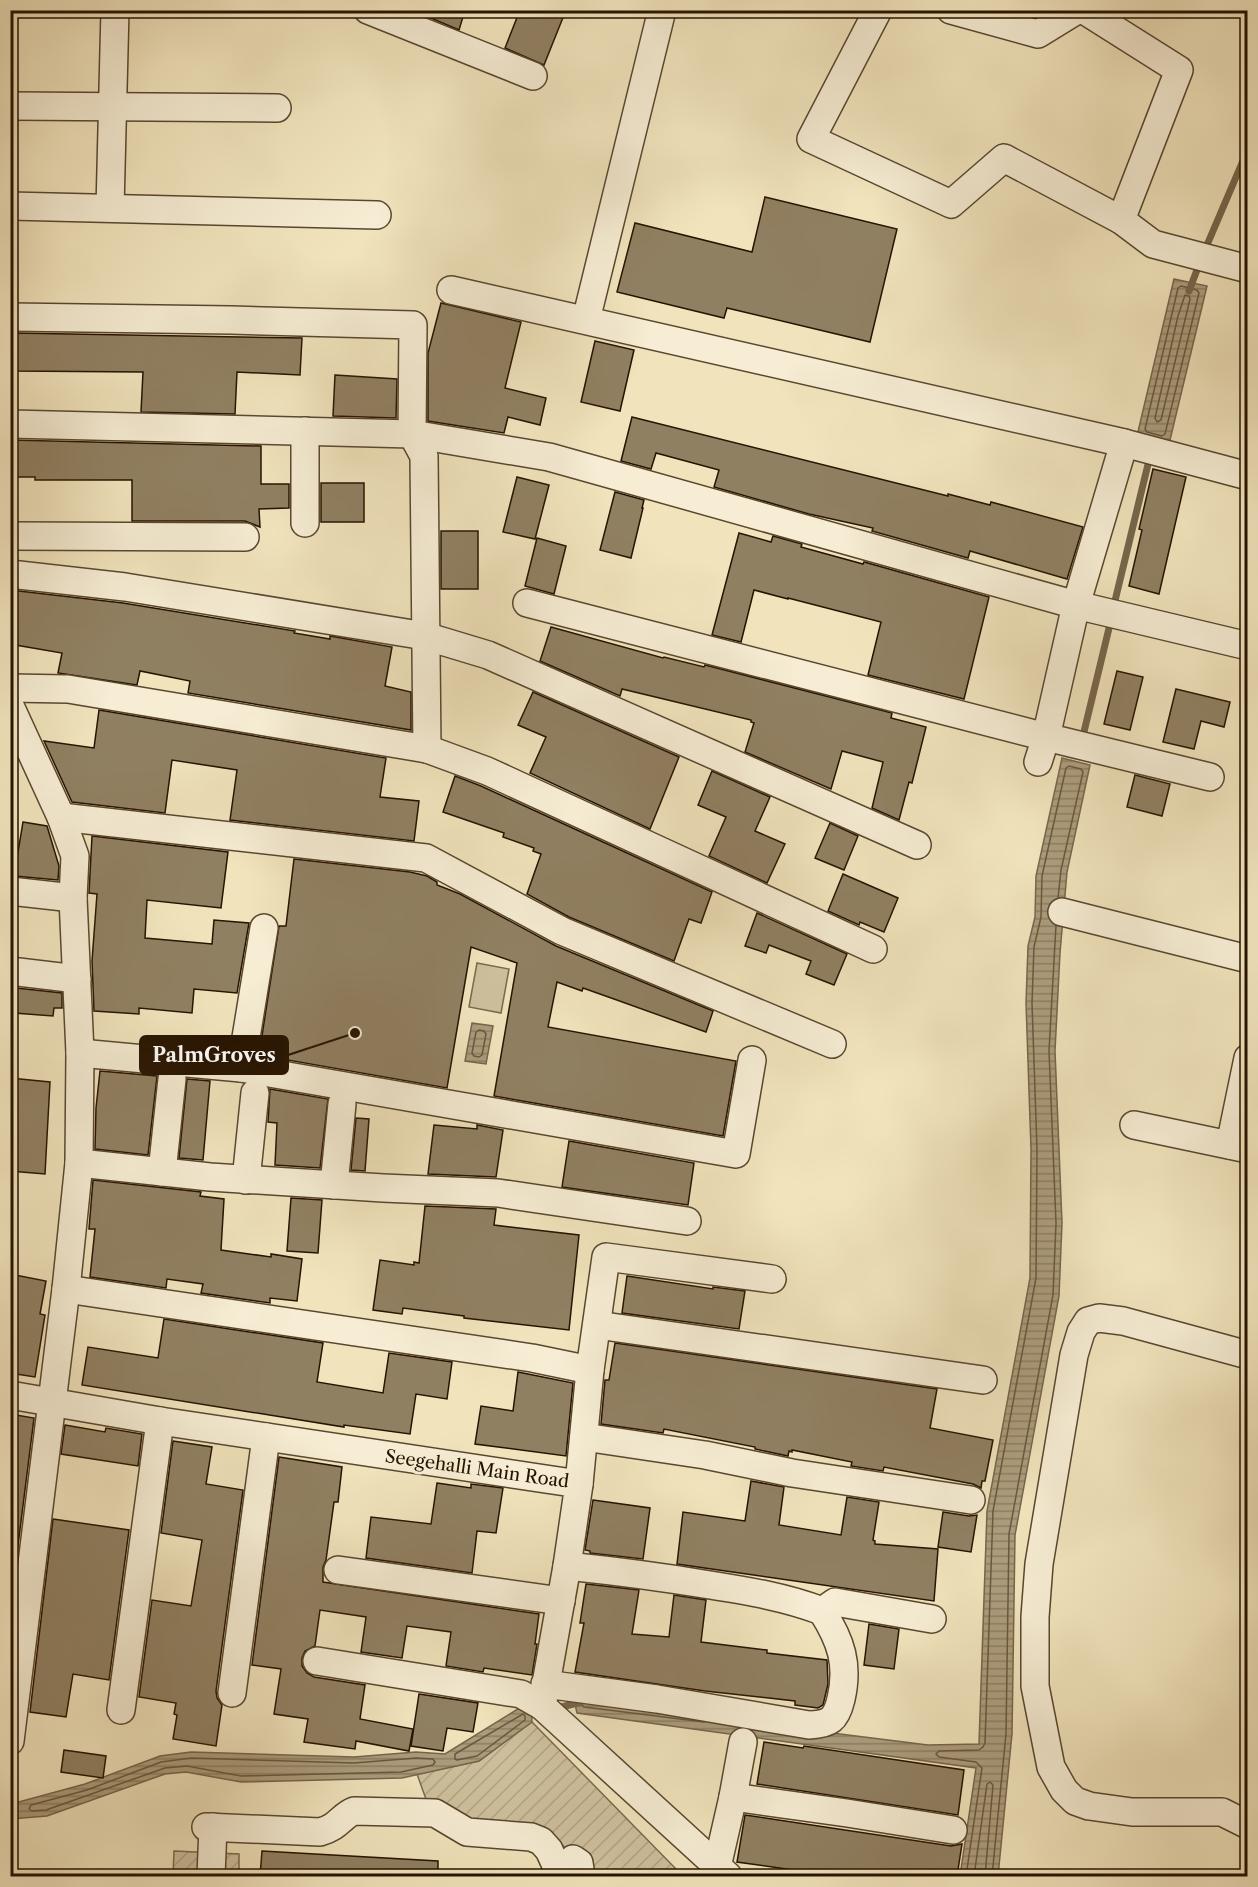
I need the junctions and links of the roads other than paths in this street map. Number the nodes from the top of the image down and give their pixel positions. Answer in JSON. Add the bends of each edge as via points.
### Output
{"nodes":[{"id":1,"x":115,"y":10,"type":"edge"},
{"id":2,"x":368,"y":10,"type":"edge"},
{"id":3,"x":662,"y":10,"type":"edge"},
{"id":4,"x":878,"y":10,"type":"edge"},
{"id":5,"x":951,"y":10,"type":"edge"},
{"id":6,"x":1077,"y":10,"type":"edge"},
{"id":7,"x":1084,"y":10,"type":"edge"},
{"id":8,"x":533,"y":76,"type":"dead end"},
{"id":9,"x":10,"y":105,"type":"edge"},
{"id":10,"x":113,"y":107,"type":"junction"},
{"id":11,"x":277,"y":108,"type":"dead end"},
{"id":12,"x":10,"y":206,"type":"edge"},
{"id":13,"x":110,"y":208,"type":"junction"},
{"id":14,"x":377,"y":215,"type":"dead end"},
{"id":15,"x":1121,"y":219,"type":"junction"},
{"id":16,"x":1245,"y":268,"type":"edge"},
{"id":17,"x":451,"y":290,"type":"dead end"},
{"id":18,"x":10,"y":317,"type":"edge"},
{"id":19,"x":586,"y":320,"type":"junction"},
{"id":20,"x":10,"y":424,"type":"edge"},
{"id":21,"x":305,"y":431,"type":"junction"},
{"id":22,"x":412,"y":434,"type":"junction"},
{"id":23,"x":1124,"y":442,"type":"junction"},
{"id":24,"x":1248,"y":476,"type":"edge"},
{"id":25,"x":306,"y":523,"type":"dead end"},
{"id":26,"x":10,"y":536,"type":"edge"},
{"id":27,"x":245,"y":537,"type":"dead end"},
{"id":28,"x":10,"y":574,"type":"edge"},
{"id":29,"x":527,"y":603,"type":"dead end"},
{"id":30,"x":1076,"y":605,"type":"junction"},
{"id":31,"x":425,"y":636,"type":"junction"},
{"id":32,"x":1248,"y":646,"type":"edge"},
{"id":33,"x":10,"y":688,"type":"edge"},
{"id":34,"x":10,"y":706,"type":"edge"},
{"id":35,"x":427,"y":749,"type":"junction"},
{"id":36,"x":1042,"y":749,"type":"junction"},
{"id":37,"x":23,"y":761,"type":"edge"},
{"id":38,"x":1210,"y":777,"type":"dead end"},
{"id":39,"x":62,"y":817,"type":"junction"},
{"id":40,"x":917,"y":845,"type":"dead end"},
{"id":41,"x":10,"y":891,"type":"edge"},
{"id":42,"x":73,"y":898,"type":"junction"},
{"id":43,"x":1062,"y":912,"type":"dead end"},
{"id":44,"x":264,"y":928,"type":"dead end"},
{"id":45,"x":873,"y":949,"type":"dead end"},
{"id":46,"x":1248,"y":959,"type":"edge"},
{"id":47,"x":10,"y":971,"type":"edge"},
{"id":48,"x":77,"y":979,"type":"junction"},
{"id":49,"x":832,"y":1044,"type":"dead end"},
{"id":50,"x":80,"y":1053,"type":"junction"},
{"id":51,"x":1248,"y":1058,"type":"edge"},
{"id":52,"x":752,"y":1060,"type":"dead end"},
{"id":53,"x":241,"y":1068,"type":"junction"},
{"id":54,"x":172,"y":1079,"type":"dead end"},
{"id":55,"x":255,"y":1093,"type":"dead end"},
{"id":56,"x":342,"y":1104,"type":"dead end"},
{"id":57,"x":1134,"y":1125,"type":"dead end"},
{"id":58,"x":1239,"y":1147,"type":"edge"},
{"id":59,"x":79,"y":1163,"type":"junction"},
{"id":60,"x":162,"y":1172,"type":"junction"},
{"id":61,"x":246,"y":1180,"type":"junction"},
{"id":62,"x":334,"y":1185,"type":"junction"},
{"id":63,"x":687,"y":1221,"type":"dead end"},
{"id":64,"x":772,"y":1279,"type":"dead end"},
{"id":65,"x":66,"y":1289,"type":"junction"},
{"id":66,"x":597,"y":1324,"type":"junction"},
{"id":67,"x":1248,"y":1355,"type":"edge"},
{"id":68,"x":590,"y":1370,"type":"junction"},
{"id":69,"x":983,"y":1380,"type":"dead end"},
{"id":70,"x":10,"y":1395,"type":"edge"},
{"id":71,"x":54,"y":1402,"type":"junction"},
{"id":72,"x":160,"y":1421,"type":"junction"},
{"id":73,"x":267,"y":1437,"type":"junction"},
{"id":74,"x":584,"y":1437,"type":"junction"},
{"id":75,"x":579,"y":1484,"type":"junction"},
{"id":76,"x":970,"y":1500,"type":"dead end"},
{"id":77,"x":567,"y":1566,"type":"junction"},
{"id":78,"x":339,"y":1570,"type":"dead end"},
{"id":79,"x":561,"y":1601,"type":"junction"},
{"id":80,"x":822,"y":1611,"type":"junction"},
{"id":81,"x":932,"y":1619,"type":"dead end"},
{"id":82,"x":317,"y":1661,"type":"dead end"},
{"id":83,"x":232,"y":1693,"type":"dead end"},
{"id":84,"x":543,"y":1695,"type":"junction"},
{"id":85,"x":121,"y":1710,"type":"dead end"},
{"id":86,"x":10,"y":1741,"type":"edge"},
{"id":87,"x":743,"y":1742,"type":"dead end"},
{"id":88,"x":733,"y":1797,"type":"junction"},
{"id":89,"x":1248,"y":1825,"type":"edge"},
{"id":90,"x":953,"y":1830,"type":"dead end"},
{"id":91,"x":571,"y":1871,"type":"edge"},
{"id":92,"x":723,"y":1872,"type":"edge"},
{"id":93,"x":211,"y":1876,"type":"edge"}],
"edges":[{"from":1,"to":10,"type":"street"},
{"from":2,"to":8,"type":"street"},
{"from":3,"to":19,"type":"street"},
{"from":4,"to":15,"type":"street","via":[[811,139],[951,204],[1004,158]]},
{"from":5,"to":6,"type":"street","via":[[1038,34]]},
{"from":7,"to":15,"type":"street","via":[[1179,70]]},
{"from":9,"to":10,"type":"street"},
{"from":10,"to":11,"type":"street"},
{"from":10,"to":13,"type":"street"},
{"from":12,"to":13,"type":"street"},
{"from":13,"to":14,"type":"street"},
{"from":15,"to":16,"type":"street","via":[[1166,247]]},
{"from":17,"to":19,"type":"street"},
{"from":18,"to":22,"type":"street","via":[[413,325]]},
{"from":19,"to":23,"type":"street"},
{"from":20,"to":21,"type":"street"},
{"from":21,"to":22,"type":"street"},
{"from":21,"to":25,"type":"street"},
{"from":22,"to":30,"type":"street","via":[[549,457]]},
{"from":22,"to":31,"type":"street","via":[[424,456]]},
{"from":23,"to":24,"type":"street"},
{"from":23,"to":30,"type":"street"},
{"from":26,"to":27,"type":"street"},
{"from":28,"to":31,"type":"street","via":[[124,587]]},
{"from":29,"to":36,"type":"street"},
{"from":30,"to":32,"type":"street"},
{"from":30,"to":36,"type":"street"},
{"from":31,"to":35,"type":"street"},
{"from":31,"to":40,"type":"street","via":[[488,655]]},
{"from":33,"to":35,"type":"street","via":[[68,688]]},
{"from":34,"to":37,"type":"street"},
{"from":35,"to":45,"type":"street","via":[[487,771]]},
{"from":36,"to":38,"type":"street","via":[[1091,748]]},
{"from":37,"to":39,"type":"street"},
{"from":39,"to":42,"type":"street","via":[[75,856]]},
{"from":39,"to":49,"type":"street","via":[[426,858],[562,931]]},
{"from":41,"to":42,"type":"street"},
{"from":42,"to":48,"type":"street"},
{"from":43,"to":46,"type":"street"},
{"from":44,"to":53,"type":"street"},
{"from":47,"to":48,"type":"street"},
{"from":48,"to":50,"type":"street"},
{"from":50,"to":53,"type":"street"},
{"from":50,"to":59,"type":"street"},
{"from":51,"to":58,"type":"street"},
{"from":52,"to":53,"type":"street","via":[[736,1154]]},
{"from":54,"to":60,"type":"street"},
{"from":55,"to":61,"type":"street"},
{"from":56,"to":62,"type":"street"},
{"from":57,"to":58,"type":"street"},
{"from":59,"to":60,"type":"street"},
{"from":59,"to":65,"type":"street"},
{"from":60,"to":61,"type":"street"},
{"from":61,"to":62,"type":"street"},
{"from":62,"to":63,"type":"street","via":[[498,1193]]},
{"from":64,"to":66,"type":"street","via":[[606,1257]]},
{"from":65,"to":68,"type":"street"},
{"from":65,"to":71,"type":"street"},
{"from":66,"to":68,"type":"street"},
{"from":66,"to":69,"type":"street"},
{"from":67,"to":89,"type":"street","via":[[1123,1321],[1088,1321],[1074,1355],[1039,1564],[1035,1617],[1035,1686],[1051,1767],[1075,1801],[1116,1812],[1222,1812]]},
{"from":68,"to":74,"type":"street"},
{"from":70,"to":71,"type":"street","name":"Seegehalli Main Road"},
{"from":71,"to":72,"type":"street","name":"Seegehalli Main Road"},
{"from":71,"to":86,"type":"street"},
{"from":72,"to":73,"type":"street","name":"Seegehalli Main Road"},
{"from":72,"to":85,"type":"street"},
{"from":73,"to":75,"type":"street","name":"Seegehalli Main Road"},
{"from":73,"to":83,"type":"street"},
{"from":74,"to":75,"type":"street"},
{"from":74,"to":76,"type":"street"},
{"from":75,"to":77,"type":"street","name":"Seegehalli Main Road"},
{"from":77,"to":79,"type":"street","name":"Seegehalli Main Road"},
{"from":77,"to":80,"type":"street","via":[[761,1593]]},
{"from":78,"to":79,"type":"street"},
{"from":79,"to":84,"type":"street","name":"Seegehalli Main Road"},
{"from":80,"to":81,"type":"street","via":[[835,1602]]},
{"from":80,"to":84,"type":"street","via":[[840,1646],[845,1666],[838,1713],[826,1724],[809,1725],[679,1702]]},
{"from":82,"to":84,"type":"street"},
{"from":84,"to":92,"type":"street"},
{"from":87,"to":88,"type":"street"},
{"from":88,"to":90,"type":"street"},
{"from":88,"to":92,"type":"street"},
{"from":91,"to":93,"type":"street","via":[[559,1872],[541,1841],[524,1835],[467,1832],[435,1812],[354,1811],[333,1828],[320,1832],[209,1827]]}]}
